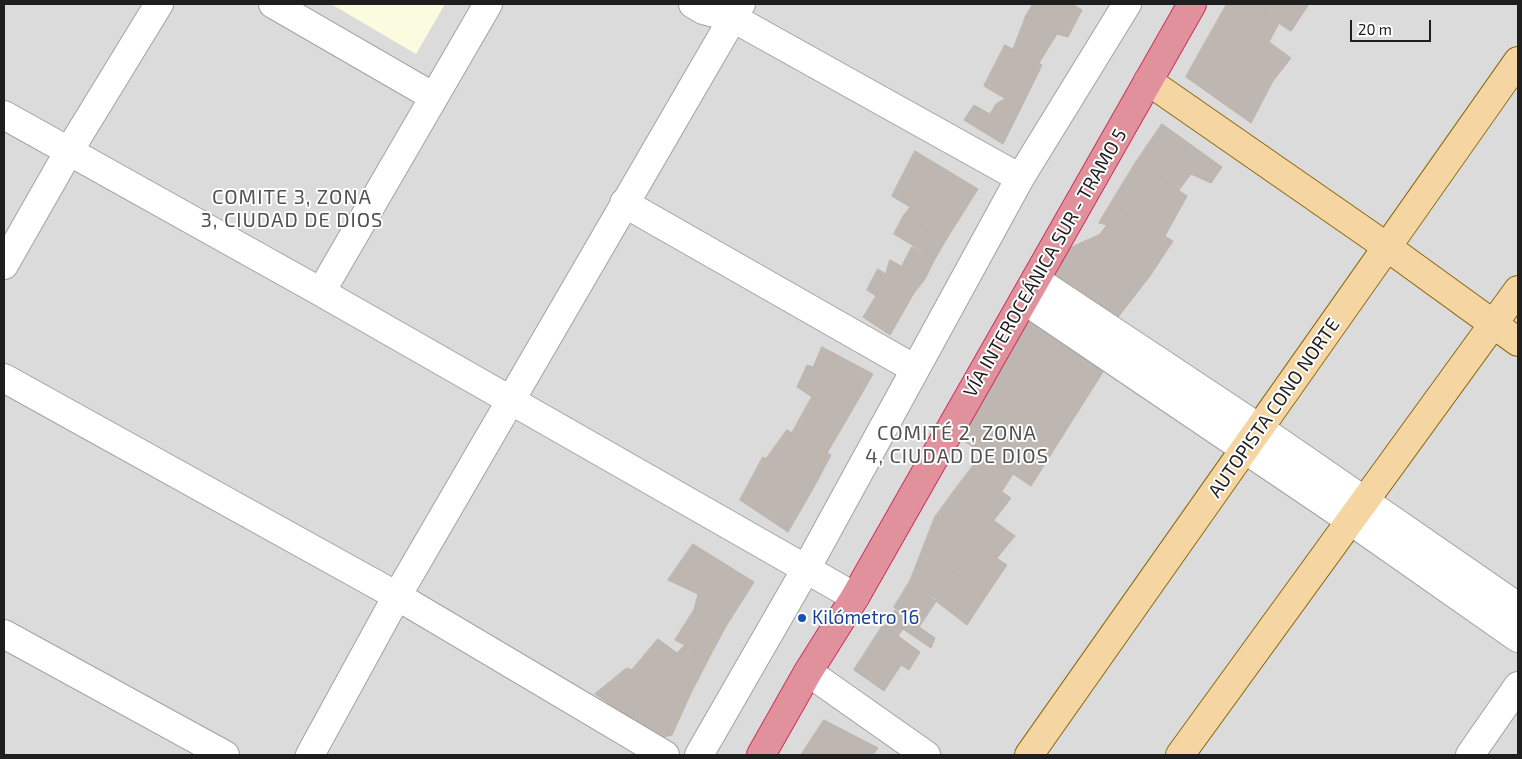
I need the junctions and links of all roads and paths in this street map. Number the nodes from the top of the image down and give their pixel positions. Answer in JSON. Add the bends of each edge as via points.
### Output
{"nodes":[{"id":1,"x":159,"y":4,"type":"edge"},
{"id":2,"x":273,"y":4,"type":"edge"},
{"id":3,"x":488,"y":4,"type":"edge"},
{"id":4,"x":693,"y":4,"type":"edge"},
{"id":5,"x":1127,"y":4,"type":"edge"},
{"id":6,"x":1192,"y":4,"type":"edge"},
{"id":7,"x":737,"y":11,"type":"edge"},
{"id":8,"x":1518,"y":61,"type":"edge"},
{"id":9,"x":1148,"y":82,"type":"junction"},
{"id":10,"x":434,"y":97,"type":"junction"},
{"id":11,"x":4,"y":114,"type":"edge"},
{"id":12,"x":69,"y":151,"type":"junction"},
{"id":13,"x":1020,"y":178,"type":"junction"},
{"id":14,"x":624,"y":203,"type":"junction"},
{"id":15,"x":1387,"y":246,"type":"junction"},
{"id":16,"x":4,"y":265,"type":"edge"},
{"id":17,"x":1030,"y":290,"type":"junction"},
{"id":18,"x":1518,"y":290,"type":"edge"},
{"id":19,"x":320,"y":292,"type":"junction"},
{"id":20,"x":1495,"y":325,"type":"junction"},
{"id":21,"x":1518,"y":342,"type":"edge"},
{"id":22,"x":915,"y":369,"type":"junction"},
{"id":23,"x":4,"y":378,"type":"edge"},
{"id":24,"x":510,"y":402,"type":"junction"},
{"id":25,"x":1252,"y":439,"type":"junction"},
{"id":26,"x":1358,"y":511,"type":"junction"},
{"id":27,"x":806,"y":569,"type":"junction"},
{"id":28,"x":397,"y":596,"type":"junction"},
{"id":29,"x":855,"y":597,"type":"junction"},
{"id":30,"x":1518,"y":607,"type":"edge"},
{"id":31,"x":4,"y":634,"type":"edge"},
{"id":32,"x":1518,"y":638,"type":"edge"},
{"id":33,"x":808,"y":672,"type":"junction"},
{"id":34,"x":1518,"y":686,"type":"edge"},
{"id":35,"x":225,"y":755,"type":"edge"},
{"id":36,"x":310,"y":755,"type":"edge"},
{"id":37,"x":664,"y":755,"type":"edge"},
{"id":38,"x":699,"y":755,"type":"edge"},
{"id":39,"x":761,"y":755,"type":"edge"},
{"id":40,"x":926,"y":755,"type":"edge"},
{"id":41,"x":1029,"y":755,"type":"edge"},
{"id":42,"x":1180,"y":755,"type":"edge"},
{"id":43,"x":1470,"y":755,"type":"edge"}],
"edges":[{"from":1,"to":12,"type":"street"},
{"from":2,"to":10,"type":"street"},
{"from":3,"to":10,"type":"street"},
{"from":4,"to":7,"type":"street","via":[[703,10]]},
{"from":5,"to":13,"type":"street"},
{"from":6,"to":9,"type":"highway","name":"VÍA INTEROCEÁNICA SUR - TRAMO 5"},
{"from":7,"to":13,"type":"street"},
{"from":7,"to":14,"type":"street"},
{"from":8,"to":15,"type":"main road","name":"AUTOPISTA CONO NORTE"},
{"from":9,"to":15,"type":"main road"},
{"from":9,"to":17,"type":"highway","name":"VÍA INTEROCEÁNICA SUR - TRAMO 5"},
{"from":10,"to":19,"type":"street"},
{"from":11,"to":12,"type":"street"},
{"from":12,"to":16,"type":"street"},
{"from":12,"to":19,"type":"street"},
{"from":13,"to":22,"type":"street"},
{"from":14,"to":22,"type":"street"},
{"from":14,"to":24,"type":"street"},
{"from":15,"to":20,"type":"main road"},
{"from":15,"to":25,"type":"main road","name":"AUTOPISTA CONO NORTE"},
{"from":17,"to":25,"type":"street"},
{"from":17,"to":29,"type":"highway","name":"VÍA INTEROCEÁNICA SUR - TRAMO 5"},
{"from":18,"to":20,"type":"main road"},
{"from":19,"to":24,"type":"street"},
{"from":20,"to":21,"type":"main road"},
{"from":20,"to":26,"type":"main road"},
{"from":22,"to":27,"type":"street"},
{"from":23,"to":28,"type":"street"},
{"from":24,"to":27,"type":"street"},
{"from":24,"to":28,"type":"street"},
{"from":25,"to":26,"type":"street"},
{"from":25,"to":41,"type":"main road","name":"AUTOPISTA CONO NORTE"},
{"from":26,"to":30,"type":"street"},
{"from":26,"to":32,"type":"street"},
{"from":26,"to":42,"type":"main road"},
{"from":27,"to":29,"type":"street"},
{"from":27,"to":38,"type":"street"},
{"from":28,"to":36,"type":"street"},
{"from":28,"to":37,"type":"street"},
{"from":29,"to":33,"type":"highway","name":"VÍA INTEROCEÁNICA SUR - TRAMO 5"},
{"from":31,"to":35,"type":"street"},
{"from":33,"to":39,"type":"highway","name":"VÍA INTEROCEÁNICA SUR - TRAMO 5"},
{"from":33,"to":40,"type":"street"},
{"from":34,"to":43,"type":"street"}]}
